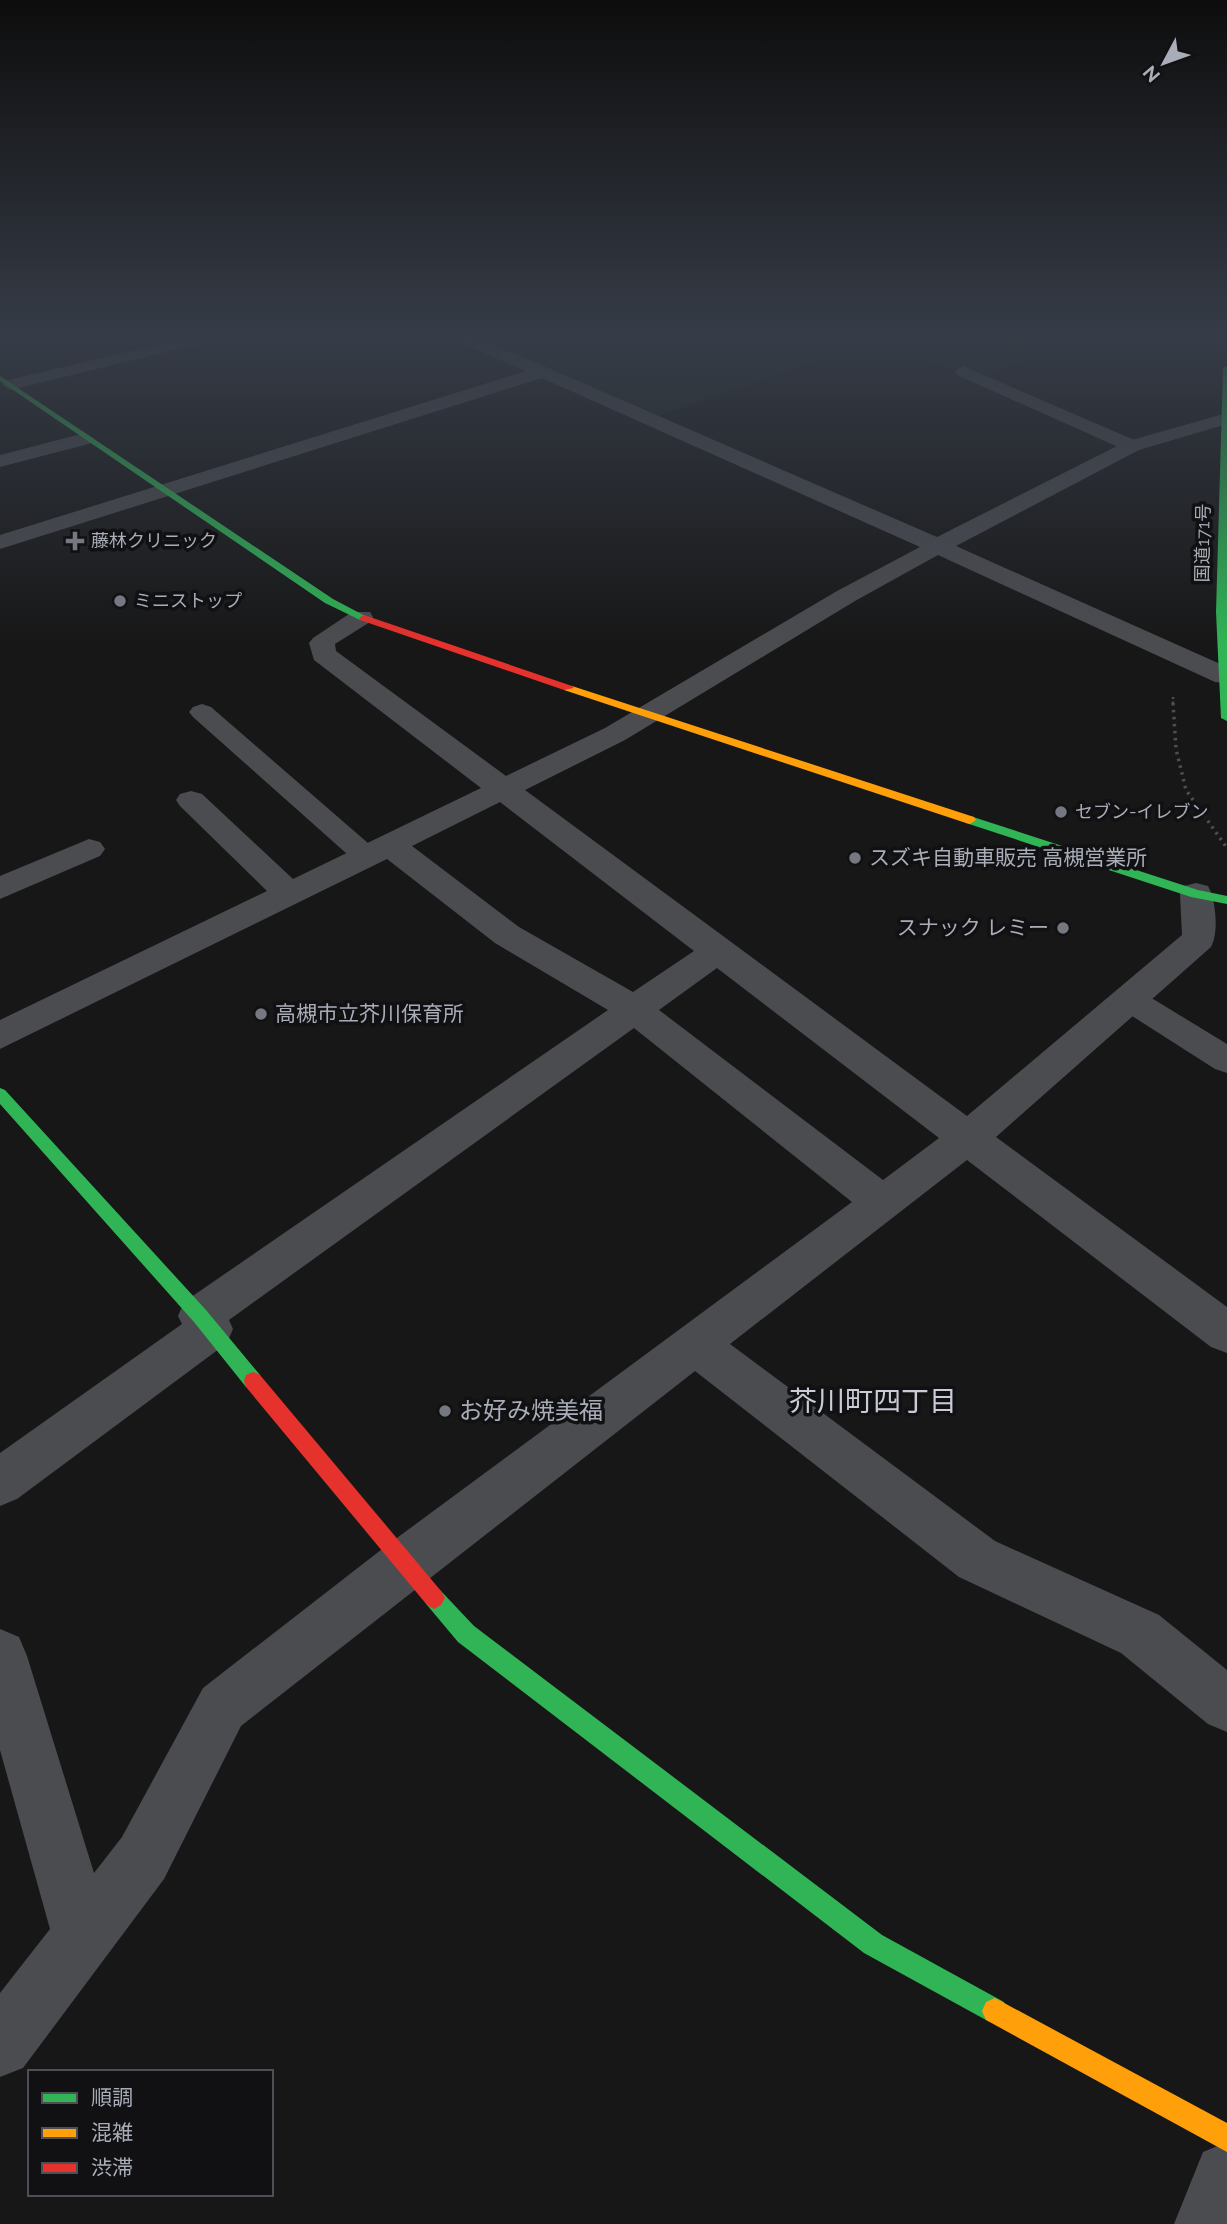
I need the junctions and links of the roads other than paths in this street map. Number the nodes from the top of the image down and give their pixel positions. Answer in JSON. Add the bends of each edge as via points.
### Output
{"nodes":[{"id":1,"x":333,"y":438,"type":"edge"},
{"id":2,"x":694,"y":438,"type":"edge"},
{"id":3,"x":1113,"y":438,"type":"edge"},
{"id":4,"x":1159,"y":438,"type":"edge"},
{"id":5,"x":1225,"y":438,"type":"edge"},
{"id":6,"x":85,"y":439,"type":"joint"},
{"id":7,"x":1132,"y":446,"type":"junction"},
{"id":8,"x":0,"y":461,"type":"edge"},
{"id":9,"x":163,"y":491,"type":"junction"},
{"id":10,"x":0,"y":542,"type":"edge"},
{"id":11,"x":934,"y":547,"type":"junction"},
{"id":12,"x":1224,"y":611,"type":"edge"},
{"id":13,"x":361,"y":617,"type":"junction"},
{"id":14,"x":1224,"y":676,"type":"junction"},
{"id":15,"x":202,"y":712,"type":"dead end"},
{"id":16,"x":647,"y":715,"type":"junction"},
{"id":17,"x":1227,"y":718,"type":"edge"},
{"id":18,"x":504,"y":791,"type":"junction"},
{"id":19,"x":191,"y":800,"type":"dead end"},
{"id":20,"x":89,"y":849,"type":"dead end"},
{"id":21,"x":378,"y":851,"type":"junction"},
{"id":22,"x":0,"y":888,"type":"edge"},
{"id":23,"x":289,"y":894,"type":"junction"},
{"id":24,"x":1212,"y":897,"type":"edge"},
{"id":25,"x":717,"y":951,"type":"junction"},
{"id":26,"x":1129,"y":999,"type":"junction"},
{"id":27,"x":634,"y":1009,"type":"junction"},
{"id":28,"x":0,"y":1036,"type":"edge"},
{"id":29,"x":1227,"y":1060,"type":"edge"},
{"id":30,"x":0,"y":1094,"type":"edge"},
{"id":31,"x":968,"y":1138,"type":"junction"},
{"id":32,"x":882,"y":1202,"type":"junction"},
{"id":33,"x":206,"y":1323,"type":"junction"},
{"id":34,"x":1227,"y":1333,"type":"edge"},
{"id":35,"x":695,"y":1344,"type":"junction"},
{"id":36,"x":0,"y":1482,"type":"edge"},
{"id":37,"x":404,"y":1564,"type":"junction"},
{"id":38,"x":0,"y":1656,"type":"edge"},
{"id":39,"x":1227,"y":1705,"type":"edge"},
{"id":40,"x":83,"y":1936,"type":"junction"},
{"id":41,"x":0,"y":2045,"type":"edge"},
{"id":42,"x":1227,"y":2138,"type":"edge"},
{"id":43,"x":1227,"y":2176,"type":"edge"},
{"id":44,"x":1208,"y":2224,"type":"edge"}],
"edges":[{"from":1,"to":9,"type":"street"},
{"from":2,"to":11,"type":"street"},
{"from":3,"to":7,"type":"lane"},
{"from":4,"to":7,"type":"street"},
{"from":5,"to":12,"type":"main road","name":"国道171号"},
{"from":6,"to":8,"type":"street"},
{"from":6,"to":9,"type":"main road"},
{"from":7,"to":11,"type":"street"},
{"from":9,"to":10,"type":"street"},
{"from":9,"to":13,"type":"main road","via":[[329,601]]},
{"from":11,"to":14,"type":"street"},
{"from":11,"to":16,"type":"street"},
{"from":12,"to":14,"type":"main road","name":"国道171号"},
{"from":13,"to":16,"type":"main road"},
{"from":13,"to":18,"type":"street","via":[[326,639],[323,654]]},
{"from":14,"to":17,"type":"main road","name":"国道171号"},
{"from":15,"to":21,"type":"lane"},
{"from":16,"to":18,"type":"street"},
{"from":16,"to":24,"type":"main road"},
{"from":18,"to":21,"type":"street"},
{"from":18,"to":25,"type":"street"},
{"from":19,"to":23,"type":"street"},
{"from":20,"to":22,"type":"street"},
{"from":21,"to":23,"type":"street"},
{"from":21,"to":27,"type":"street","via":[[507,935]]},
{"from":23,"to":28,"type":"street"},
{"from":24,"to":26,"type":"street","via":[[1199,939]]},
{"from":25,"to":27,"type":"street"},
{"from":25,"to":31,"type":"street"},
{"from":26,"to":29,"type":"lane"},
{"from":26,"to":31,"type":"street"},
{"from":27,"to":32,"type":"street"},
{"from":27,"to":33,"type":"street"},
{"from":30,"to":33,"type":"main road"},
{"from":31,"to":32,"type":"street"},
{"from":31,"to":34,"type":"street"},
{"from":32,"to":35,"type":"street"},
{"from":33,"to":36,"type":"street"},
{"from":33,"to":37,"type":"main road"},
{"from":35,"to":37,"type":"street"},
{"from":35,"to":39,"type":"street","via":[[977,1559],[1140,1634]]},
{"from":37,"to":40,"type":"street","via":[[222,1707],[143,1858]]},
{"from":37,"to":42,"type":"main road","via":[[466,1634],[873,1944]]},
{"from":38,"to":40,"type":"street"},
{"from":40,"to":41,"type":"street"},
{"from":43,"to":44,"type":"street"}]}
